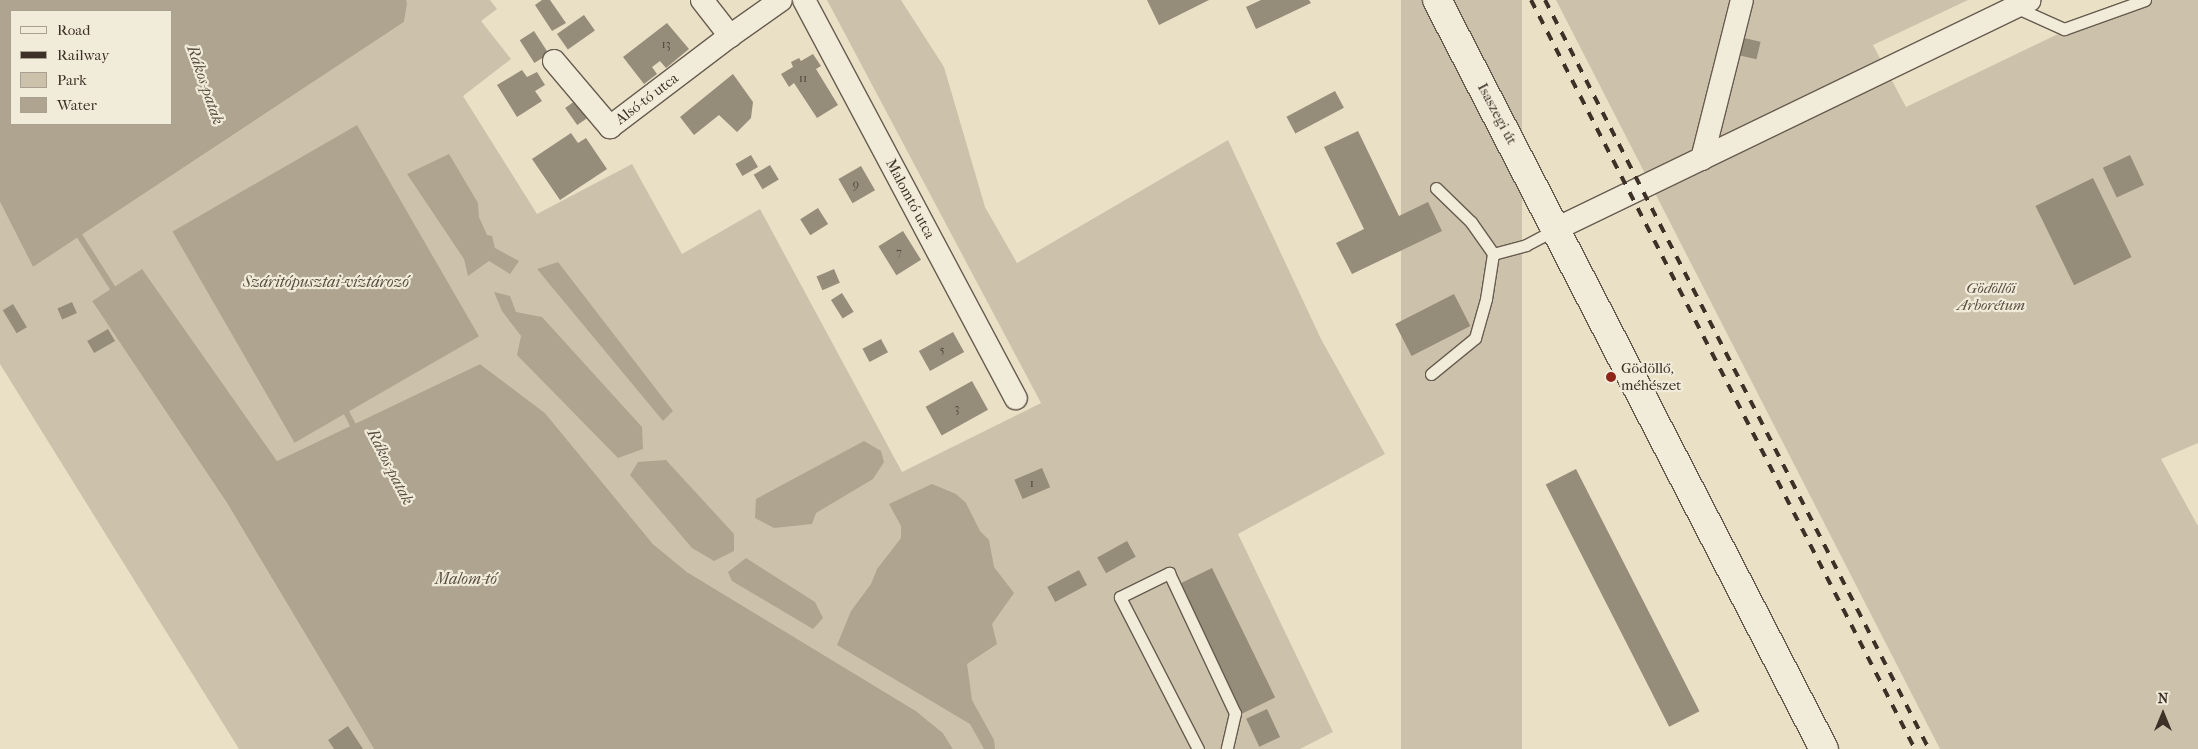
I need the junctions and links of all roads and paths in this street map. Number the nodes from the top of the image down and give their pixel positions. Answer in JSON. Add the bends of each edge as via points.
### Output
{"nodes":[{"id":1,"x":702,"y":0,"type":"edge"},
{"id":2,"x":781,"y":0,"type":"edge"},
{"id":3,"x":804,"y":0,"type":"edge"},
{"id":4,"x":1437,"y":0,"type":"edge"},
{"id":5,"x":1742,"y":0,"type":"edge"},
{"id":6,"x":2145,"y":0,"type":"edge"},
{"id":7,"x":2023,"y":4,"type":"edge"},
{"id":8,"x":730,"y":36,"type":"junction"},
{"id":9,"x":554,"y":61,"type":"dead end"},
{"id":10,"x":1702,"y":159,"type":"junction"},
{"id":11,"x":1436,"y":188,"type":"dead end"},
{"id":12,"x":1556,"y":229,"type":"junction"},
{"id":13,"x":1493,"y":254,"type":"junction"},
{"id":14,"x":1431,"y":374,"type":"dead end"},
{"id":15,"x":1016,"y":398,"type":"dead end"},
{"id":16,"x":1198,"y":749,"type":"edge"},
{"id":17,"x":1227,"y":749,"type":"edge"},
{"id":18,"x":1824,"y":749,"type":"edge"}],
"edges":[{"from":1,"to":8,"type":"street"},
{"from":2,"to":8,"type":"street"},
{"from":3,"to":15,"type":"street","name":"Malomtó utca"},
{"from":4,"to":12,"type":"main road","name":"Isaszegi út"},
{"from":5,"to":10,"type":"street"},
{"from":6,"to":7,"type":"lane","via":[[2064,29]]},
{"from":7,"to":10,"type":"street"},
{"from":8,"to":9,"type":"street","name":"Alsó-tó utca","via":[[610,127]]},
{"from":10,"to":12,"type":"street"},
{"from":11,"to":13,"type":"lane","via":[[1471,222]]},
{"from":12,"to":13,"type":"lane","via":[[1526,244]]},
{"from":12,"to":18,"type":"main road","name":"Isaszegi út"},
{"from":13,"to":14,"type":"lane","via":[[1486,299],[1475,338]]},
{"from":16,"to":17,"type":"lane","via":[[1120,596],[1169,574],[1235,713]]}]}
